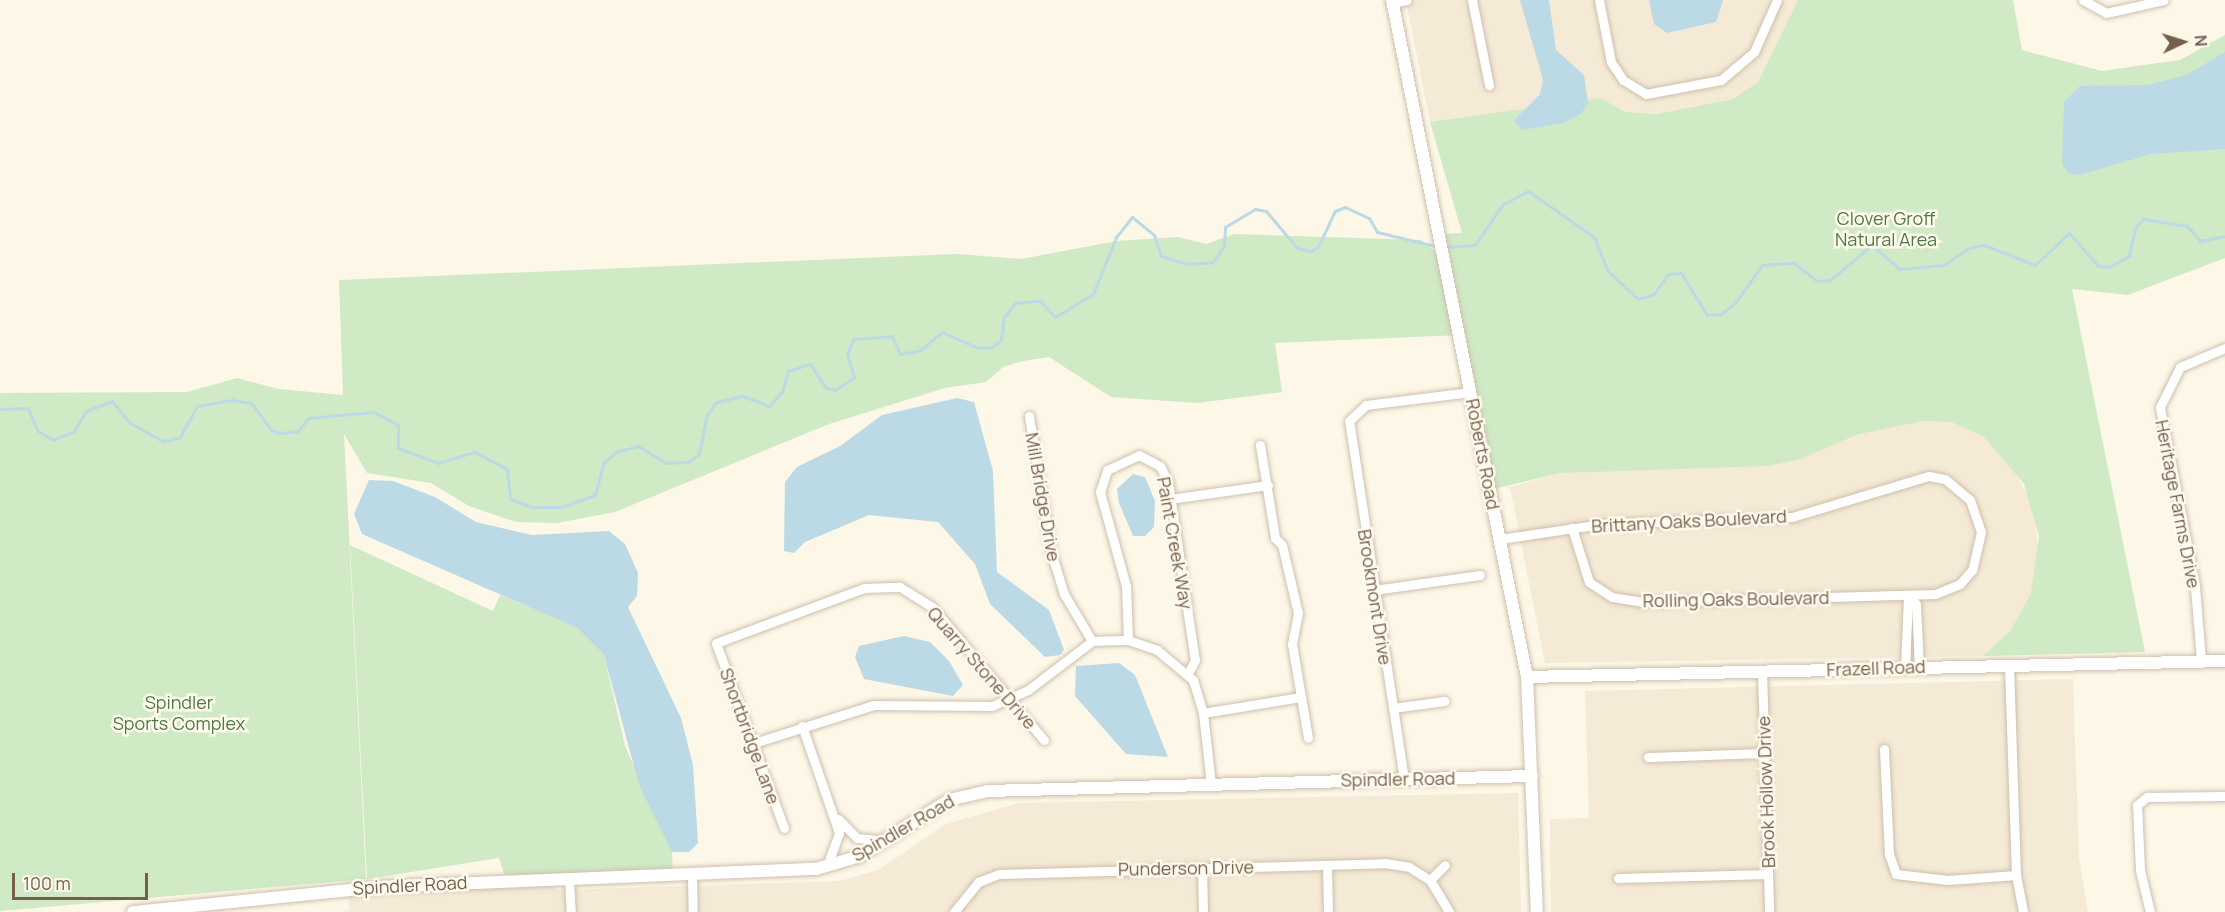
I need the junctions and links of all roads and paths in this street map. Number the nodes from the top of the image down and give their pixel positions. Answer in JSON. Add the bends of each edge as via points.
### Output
{"nodes":[{"id":1,"x":1407,"y":0,"type":"edge"},
{"id":2,"x":1472,"y":0,"type":"edge"},
{"id":3,"x":1599,"y":0,"type":"edge"},
{"id":4,"x":1777,"y":0,"type":"edge"},
{"id":5,"x":2083,"y":0,"type":"edge"},
{"id":6,"x":2164,"y":0,"type":"edge"},
{"id":7,"x":1392,"y":2,"type":"edge"},
{"id":8,"x":1489,"y":85,"type":"dead end"},
{"id":9,"x":2225,"y":348,"type":"edge"},
{"id":10,"x":1470,"y":392,"type":"junction"},
{"id":11,"x":1029,"y":416,"type":"dead end"},
{"id":12,"x":1260,"y":445,"type":"dead end"},
{"id":13,"x":1268,"y":484,"type":"junction"},
{"id":14,"x":1170,"y":499,"type":"junction"},
{"id":15,"x":1572,"y":528,"type":"junction"},
{"id":16,"x":1500,"y":539,"type":"junction"},
{"id":17,"x":1480,"y":575,"type":"dead end"},
{"id":18,"x":1374,"y":590,"type":"junction"},
{"id":19,"x":1908,"y":596,"type":"junction"},
{"id":20,"x":1128,"y":640,"type":"junction"},
{"id":21,"x":1092,"y":641,"type":"junction"},
{"id":22,"x":716,"y":644,"type":"joint"},
{"id":23,"x":2201,"y":661,"type":"junction"},
{"id":24,"x":2225,"y":661,"type":"edge"},
{"id":25,"x":2010,"y":665,"type":"junction"},
{"id":26,"x":1919,"y":667,"type":"junction"},
{"id":27,"x":1905,"y":668,"type":"junction"},
{"id":28,"x":1762,"y":671,"type":"junction"},
{"id":29,"x":1188,"y":674,"type":"junction"},
{"id":30,"x":1527,"y":677,"type":"junction"},
{"id":31,"x":1301,"y":698,"type":"junction"},
{"id":32,"x":1007,"y":699,"type":"junction"},
{"id":33,"x":1445,"y":701,"type":"dead end"},
{"id":34,"x":1393,"y":708,"type":"junction"},
{"id":35,"x":1203,"y":713,"type":"junction"},
{"id":36,"x":802,"y":726,"type":"junction"},
{"id":37,"x":1308,"y":738,"type":"dead end"},
{"id":38,"x":1044,"y":740,"type":"dead end"},
{"id":39,"x":754,"y":743,"type":"junction"},
{"id":40,"x":1884,"y":749,"type":"dead end"},
{"id":41,"x":1765,"y":753,"type":"junction"},
{"id":42,"x":1648,"y":757,"type":"dead end"},
{"id":43,"x":1532,"y":776,"type":"junction"},
{"id":44,"x":1404,"y":779,"type":"junction"},
{"id":45,"x":1211,"y":784,"type":"junction"},
{"id":46,"x":2225,"y":796,"type":"edge"},
{"id":47,"x":836,"y":817,"type":"junction"},
{"id":48,"x":784,"y":828,"type":"dead end"},
{"id":49,"x":884,"y":841,"type":"junction"},
{"id":50,"x":1327,"y":865,"type":"junction"},
{"id":51,"x":1445,"y":865,"type":"dead end"},
{"id":52,"x":828,"y":866,"type":"junction"},
{"id":53,"x":1202,"y":868,"type":"junction"},
{"id":54,"x":692,"y":873,"type":"junction"},
{"id":55,"x":1768,"y":874,"type":"junction"},
{"id":56,"x":2016,"y":874,"type":"junction"},
{"id":57,"x":569,"y":878,"type":"junction"},
{"id":58,"x":1618,"y":879,"type":"dead end"},
{"id":59,"x":1430,"y":880,"type":"junction"},
{"id":60,"x":133,"y":912,"type":"edge"},
{"id":61,"x":571,"y":912,"type":"edge"},
{"id":62,"x":693,"y":912,"type":"edge"},
{"id":63,"x":954,"y":912,"type":"edge"},
{"id":64,"x":1203,"y":912,"type":"edge"},
{"id":65,"x":1328,"y":912,"type":"edge"},
{"id":66,"x":1449,"y":912,"type":"edge"},
{"id":67,"x":1536,"y":912,"type":"edge"},
{"id":68,"x":1769,"y":912,"type":"edge"},
{"id":69,"x":2023,"y":912,"type":"edge"},
{"id":70,"x":2150,"y":912,"type":"edge"}],
"edges":[{"from":1,"to":7,"type":"street"},
{"from":2,"to":8,"type":"street"},
{"from":3,"to":4,"type":"street","via":[[1611,62],[1623,81],[1646,94],[1721,80],[1754,52]]},
{"from":5,"to":6,"type":"street","via":[[2093,8],[2120,12]]},
{"from":7,"to":10,"type":"street","name":"Roberts Road"},
{"from":9,"to":23,"type":"street","name":"Heritage Farms Drive","via":[[2180,367],[2160,407],[2194,586]]},
{"from":10,"to":16,"type":"street","name":"Roberts Road"},
{"from":10,"to":18,"type":"street","name":"Brookmont Drive","via":[[1366,405],[1348,412]]},
{"from":11,"to":21,"type":"street","name":"Mill Bridge Drive","via":[[1051,552],[1064,594]]},
{"from":12,"to":13,"type":"street"},
{"from":13,"to":14,"type":"street"},
{"from":13,"to":31,"type":"street","via":[[1275,538],[1282,545],[1298,613],[1292,644]]},
{"from":14,"to":20,"type":"street","name":"Paint Creek Way","via":[[1160,466],[1139,455],[1119,460],[1102,479],[1102,509],[1129,603]]},
{"from":14,"to":29,"type":"street","name":"Paint Creek Way","via":[[1195,660]]},
{"from":15,"to":16,"type":"street","name":"Brittany Oaks Boulevard"},
{"from":15,"to":19,"type":"street","name":"Rolling Oaks Boulevard","via":[[1589,582],[1612,597],[1643,602]]},
{"from":15,"to":19,"type":"street","name":"Brittany Oaks Boulevard","via":[[1792,517],[1911,478],[1945,479],[1977,513],[1979,551],[1960,584],[1935,594]]},
{"from":16,"to":30,"type":"street","name":"Roberts Road"},
{"from":17,"to":18,"type":"street"},
{"from":18,"to":34,"type":"street","name":"Brookmont Drive"},
{"from":19,"to":26,"type":"street","via":[[1916,604]]},
{"from":19,"to":27,"type":"street"},
{"from":20,"to":21,"type":"street"},
{"from":20,"to":29,"type":"street","via":[[1157,650]]},
{"from":21,"to":32,"type":"street","via":[[1028,690]]},
{"from":22,"to":32,"type":"street","name":"Quarry Stone Drive","via":[[864,588],[900,587],[932,607]]},
{"from":22,"to":39,"type":"street","name":"Shortbridge Lane"},
{"from":23,"to":24,"type":"street","name":"Frazell Road"},
{"from":23,"to":25,"type":"street","name":"Frazell Road"},
{"from":25,"to":26,"type":"street","name":"Frazell Road"},
{"from":25,"to":56,"type":"street"},
{"from":26,"to":27,"type":"street","name":"Frazell Road"},
{"from":27,"to":28,"type":"street","name":"Frazell Road"},
{"from":28,"to":30,"type":"street","name":"Frazell Road"},
{"from":28,"to":41,"type":"street","name":"Brook Hollow Drive"},
{"from":29,"to":35,"type":"street"},
{"from":30,"to":43,"type":"street","name":"Roberts Road"},
{"from":31,"to":35,"type":"street"},
{"from":31,"to":37,"type":"street"},
{"from":32,"to":36,"type":"street","via":[[972,709],[874,705]]},
{"from":32,"to":38,"type":"street","name":"Quarry Stone Drive"},
{"from":33,"to":34,"type":"street"},
{"from":34,"to":44,"type":"street","name":"Brookmont Drive"},
{"from":35,"to":45,"type":"street"},
{"from":36,"to":39,"type":"street"},
{"from":36,"to":47,"type":"street"},
{"from":39,"to":48,"type":"street","name":"Shortbridge Lane"},
{"from":40,"to":56,"type":"street","via":[[1889,854],[1896,874],[1948,880]]},
{"from":41,"to":42,"type":"street"},
{"from":41,"to":55,"type":"street","name":"Brook Hollow Drive"},
{"from":43,"to":44,"type":"street","name":"Spindler Road"},
{"from":43,"to":67,"type":"street","name":"Roberts Road"},
{"from":44,"to":45,"type":"street","name":"Spindler Road"},
{"from":45,"to":49,"type":"street","name":"Spindler Road","via":[[976,793],[932,808]]},
{"from":46,"to":70,"type":"street","via":[[2141,800],[2135,811]]},
{"from":47,"to":49,"type":"street","via":[[857,838]]},
{"from":47,"to":52,"type":"street","via":[[840,843]]},
{"from":49,"to":52,"type":"street","name":"Spindler Road"},
{"from":50,"to":53,"type":"street","name":"Punderson Drive"},
{"from":50,"to":59,"type":"street","name":"Punderson Drive","via":[[1398,864]]},
{"from":50,"to":65,"type":"street"},
{"from":51,"to":59,"type":"street"},
{"from":52,"to":54,"type":"street","name":"Spindler Road"},
{"from":53,"to":63,"type":"street","name":"Punderson Drive","via":[[999,874],[978,882]]},
{"from":53,"to":64,"type":"street"},
{"from":54,"to":57,"type":"street","name":"Spindler Road"},
{"from":54,"to":62,"type":"street"},
{"from":55,"to":58,"type":"street"},
{"from":55,"to":68,"type":"street","name":"Brook Hollow Drive"},
{"from":56,"to":69,"type":"street"},
{"from":57,"to":60,"type":"street","name":"Spindler Road","via":[[308,892]]},
{"from":57,"to":61,"type":"street"},
{"from":59,"to":66,"type":"street"}]}
